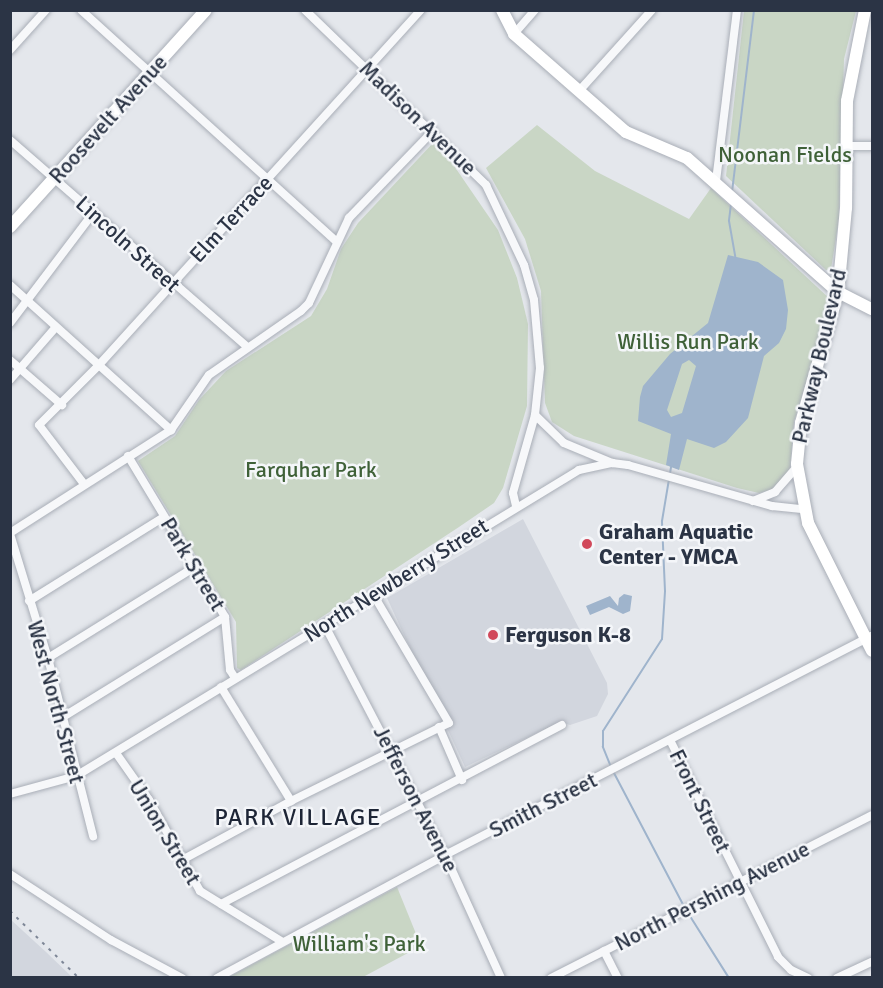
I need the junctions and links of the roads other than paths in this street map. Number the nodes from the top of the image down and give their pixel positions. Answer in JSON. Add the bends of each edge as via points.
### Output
{"nodes":[{"id":1,"x":46,"y":10,"type":"edge"},
{"id":2,"x":81,"y":10,"type":"edge"},
{"id":3,"x":206,"y":10,"type":"edge"},
{"id":4,"x":305,"y":10,"type":"edge"},
{"id":5,"x":421,"y":10,"type":"edge"},
{"id":6,"x":502,"y":10,"type":"edge"},
{"id":7,"x":535,"y":10,"type":"edge"},
{"id":8,"x":652,"y":10,"type":"edge"},
{"id":9,"x":737,"y":10,"type":"edge"},
{"id":10,"x":865,"y":10,"type":"edge"},
{"id":11,"x":514,"y":34,"type":"junction"},
{"id":12,"x":10,"y":50,"type":"edge"},
{"id":13,"x":367,"y":67,"type":"junction"},
{"id":14,"x":150,"y":72,"type":"junction"},
{"id":15,"x":579,"y":92,"type":"junction"},
{"id":16,"x":433,"y":131,"type":"junction"},
{"id":17,"x":10,"y":140,"type":"edge"},
{"id":18,"x":846,"y":146,"type":"junction"},
{"id":19,"x":873,"y":146,"type":"edge"},
{"id":20,"x":268,"y":178,"type":"junction"},
{"id":21,"x":54,"y":180,"type":"junction"},
{"id":22,"x":720,"y":184,"type":"junction"},
{"id":23,"x":94,"y":212,"type":"junction"},
{"id":24,"x":10,"y":227,"type":"edge"},
{"id":25,"x":336,"y":241,"type":"junction"},
{"id":26,"x":172,"y":284,"type":"junction"},
{"id":27,"x":10,"y":285,"type":"edge"},
{"id":28,"x":838,"y":292,"type":"junction"},
{"id":29,"x":29,"y":302,"type":"junction"},
{"id":30,"x":873,"y":309,"type":"edge"},
{"id":31,"x":10,"y":323,"type":"edge"},
{"id":32,"x":55,"y":328,"type":"junction"},
{"id":33,"x":247,"y":347,"type":"junction"},
{"id":34,"x":10,"y":360,"type":"edge"},
{"id":35,"x":98,"y":366,"type":"junction"},
{"id":36,"x":20,"y":368,"type":"junction"},
{"id":37,"x":10,"y":380,"type":"edge"},
{"id":38,"x":62,"y":405,"type":"junction"},
{"id":39,"x":535,"y":415,"type":"junction"},
{"id":40,"x":171,"y":430,"type":"junction"},
{"id":41,"x":128,"y":456,"type":"junction"},
{"id":42,"x":612,"y":463,"type":"junction"},
{"id":43,"x":797,"y":468,"type":"junction"},
{"id":44,"x":84,"y":484,"type":"junction"},
{"id":45,"x":753,"y":501,"type":"junction"},
{"id":46,"x":516,"y":506,"type":"junction"},
{"id":47,"x":802,"y":508,"type":"junction"},
{"id":48,"x":164,"y":518,"type":"junction"},
{"id":49,"x":10,"y":534,"type":"edge"},
{"id":50,"x":195,"y":567,"type":"junction"},
{"id":51,"x":373,"y":594,"type":"junction"},
{"id":52,"x":29,"y":601,"type":"junction"},
{"id":53,"x":225,"y":617,"type":"junction"},
{"id":54,"x":324,"y":624,"type":"junction"},
{"id":55,"x":870,"y":638,"type":"edge"},
{"id":56,"x":873,"y":651,"type":"edge"},
{"id":57,"x":48,"y":658,"type":"junction"},
{"id":58,"x":235,"y":678,"type":"junction"},
{"id":59,"x":221,"y":687,"type":"junction"},
{"id":60,"x":63,"y":717,"type":"junction"},
{"id":61,"x":562,"y":726,"type":"dead end"},
{"id":62,"x":439,"y":727,"type":"junction"},
{"id":63,"x":670,"y":740,"type":"junction"},
{"id":64,"x":393,"y":752,"type":"junction"},
{"id":65,"x":116,"y":753,"type":"junction"},
{"id":66,"x":76,"y":776,"type":"junction"},
{"id":67,"x":462,"y":780,"type":"junction"},
{"id":68,"x":10,"y":794,"type":"edge"},
{"id":69,"x":291,"y":801,"type":"junction"},
{"id":70,"x":419,"y":803,"type":"junction"},
{"id":71,"x":873,"y":815,"type":"edge"},
{"id":72,"x":93,"y":836,"type":"dead end"},
{"id":73,"x":445,"y":855,"type":"junction"},
{"id":74,"x":182,"y":861,"type":"junction"},
{"id":75,"x":10,"y":874,"type":"edge"},
{"id":76,"x":739,"y":882,"type":"junction"},
{"id":77,"x":221,"y":904,"type":"junction"},
{"id":78,"x":281,"y":941,"type":"junction"},
{"id":79,"x":604,"y":951,"type":"junction"},
{"id":80,"x":873,"y":962,"type":"edge"},
{"id":81,"x":844,"y":976,"type":"edge"},
{"id":82,"x":182,"y":978,"type":"edge"},
{"id":83,"x":216,"y":978,"type":"edge"},
{"id":84,"x":501,"y":978,"type":"edge"},
{"id":85,"x":551,"y":978,"type":"edge"},
{"id":86,"x":618,"y":978,"type":"edge"},
{"id":87,"x":808,"y":978,"type":"edge"}],
"edges":[{"from":1,"to":12,"type":"street"},
{"from":2,"to":14,"type":"street"},
{"from":3,"to":14,"type":"street","name":"Roosevelt Avenue"},
{"from":4,"to":13,"type":"street","name":"Madison Avenue"},
{"from":5,"to":13,"type":"street","name":"Elm Terrace"},
{"from":6,"to":11,"type":"street"},
{"from":7,"to":11,"type":"street"},
{"from":8,"to":15,"type":"street"},
{"from":9,"to":22,"type":"street"},
{"from":10,"to":18,"type":"street","name":"Parkway Boulevard","via":[[849,82]]},
{"from":11,"to":15,"type":"street"},
{"from":13,"to":16,"type":"street","name":"Madison Avenue"},
{"from":13,"to":20,"type":"street","name":"Elm Terrace"},
{"from":14,"to":20,"type":"street"},
{"from":14,"to":21,"type":"street","name":"Roosevelt Avenue"},
{"from":15,"to":22,"type":"street","via":[[626,132],[687,159]]},
{"from":16,"to":25,"type":"street","via":[[349,218]]},
{"from":16,"to":39,"type":"street","name":"Madison Avenue","via":[[486,185],[524,265],[534,300],[540,368]]},
{"from":17,"to":21,"type":"street","name":"Lincoln Street"},
{"from":18,"to":19,"type":"street"},
{"from":18,"to":28,"type":"street","name":"Parkway Boulevard","via":[[846,208]]},
{"from":20,"to":25,"type":"street"},
{"from":20,"to":26,"type":"street","name":"Elm Terrace"},
{"from":21,"to":23,"type":"street","name":"Lincoln Street"},
{"from":21,"to":24,"type":"street","name":"Roosevelt Avenue"},
{"from":22,"to":28,"type":"street"},
{"from":23,"to":26,"type":"street","name":"Lincoln Street"},
{"from":23,"to":29,"type":"street"},
{"from":25,"to":33,"type":"street","via":[[309,303]]},
{"from":26,"to":33,"type":"street","name":"Lincoln Street"},
{"from":26,"to":35,"type":"street","name":"Elm Terrace"},
{"from":27,"to":29,"type":"street"},
{"from":28,"to":30,"type":"street"},
{"from":28,"to":43,"type":"street","name":"Parkway Boulevard","via":[[801,423]]},
{"from":29,"to":31,"type":"street"},
{"from":29,"to":32,"type":"street"},
{"from":32,"to":35,"type":"street"},
{"from":32,"to":36,"type":"street"},
{"from":33,"to":40,"type":"street","via":[[209,375]]},
{"from":34,"to":36,"type":"street"},
{"from":35,"to":38,"type":"street","name":"Elm Terrace"},
{"from":35,"to":40,"type":"street"},
{"from":36,"to":37,"type":"street"},
{"from":36,"to":38,"type":"street"},
{"from":38,"to":44,"type":"street","name":"Elm Terrace","via":[[39,425]]},
{"from":39,"to":42,"type":"street","via":[[564,442]]},
{"from":39,"to":46,"type":"street","name":"Madison Avenue","via":[[513,493]]},
{"from":40,"to":41,"type":"street"},
{"from":41,"to":44,"type":"street"},
{"from":41,"to":48,"type":"street","name":"Park Street"},
{"from":42,"to":45,"type":"street","name":"North Newberry Street"},
{"from":42,"to":46,"type":"street","name":"North Newberry Street","via":[[566,475]]},
{"from":43,"to":45,"type":"street","via":[[775,492]]},
{"from":43,"to":47,"type":"street","name":"Parkway Boulevard"},
{"from":44,"to":49,"type":"street"},
{"from":45,"to":47,"type":"street","name":"North Newberry Street"},
{"from":46,"to":51,"type":"street","name":"North Newberry Street"},
{"from":47,"to":55,"type":"street","name":"Parkway Boulevard"},
{"from":48,"to":50,"type":"street","name":"Park Street"},
{"from":48,"to":52,"type":"street"},
{"from":49,"to":52,"type":"street","name":"West North Street"},
{"from":50,"to":53,"type":"street","name":"Park Street"},
{"from":50,"to":57,"type":"street"},
{"from":51,"to":54,"type":"street","name":"North Newberry Street"},
{"from":51,"to":62,"type":"street","via":[[449,723]]},
{"from":52,"to":57,"type":"street","name":"West North Street"},
{"from":53,"to":58,"type":"street","name":"Park Street","via":[[230,670]]},
{"from":53,"to":60,"type":"street"},
{"from":54,"to":58,"type":"street","name":"North Newberry Street"},
{"from":54,"to":64,"type":"street","name":"Jefferson Avenue"},
{"from":55,"to":56,"type":"street","name":"Parkway Boulevard"},
{"from":55,"to":63,"type":"street","name":"Smith Street"},
{"from":57,"to":60,"type":"street","name":"West North Street"},
{"from":58,"to":59,"type":"street","name":"North Newberry Street"},
{"from":59,"to":65,"type":"street","name":"North Newberry Street"},
{"from":59,"to":69,"type":"street"},
{"from":60,"to":66,"type":"street","name":"West North Street"},
{"from":61,"to":67,"type":"street"},
{"from":62,"to":64,"type":"street"},
{"from":62,"to":67,"type":"street"},
{"from":63,"to":73,"type":"street","name":"Smith Street"},
{"from":63,"to":76,"type":"street","name":"Front Street"},
{"from":64,"to":69,"type":"street"},
{"from":64,"to":70,"type":"street","name":"Jefferson Avenue"},
{"from":65,"to":66,"type":"street","name":"North Newberry Street"},
{"from":65,"to":74,"type":"street","name":"Union Street","via":[[149,800]]},
{"from":66,"to":68,"type":"street","name":"North Newberry Street"},
{"from":66,"to":72,"type":"street","name":"West North Street"},
{"from":67,"to":70,"type":"street"},
{"from":69,"to":74,"type":"street"},
{"from":70,"to":73,"type":"street","name":"Jefferson Avenue"},
{"from":70,"to":77,"type":"street"},
{"from":71,"to":76,"type":"street","name":"North Pershing Avenue"},
{"from":73,"to":78,"type":"street","name":"Smith Street"},
{"from":73,"to":84,"type":"street","name":"Jefferson Avenue"},
{"from":74,"to":77,"type":"street","name":"Union Street","via":[[200,891]]},
{"from":75,"to":82,"type":"street","via":[[111,940]]},
{"from":76,"to":79,"type":"street","name":"North Pershing Avenue"},
{"from":76,"to":87,"type":"street","name":"Front Street","via":[[778,957],[790,970]]},
{"from":77,"to":78,"type":"street","name":"Union Street"},
{"from":78,"to":83,"type":"street","name":"Smith Street"},
{"from":79,"to":85,"type":"street","name":"North Pershing Avenue"},
{"from":79,"to":86,"type":"street"},
{"from":80,"to":81,"type":"street"}]}
